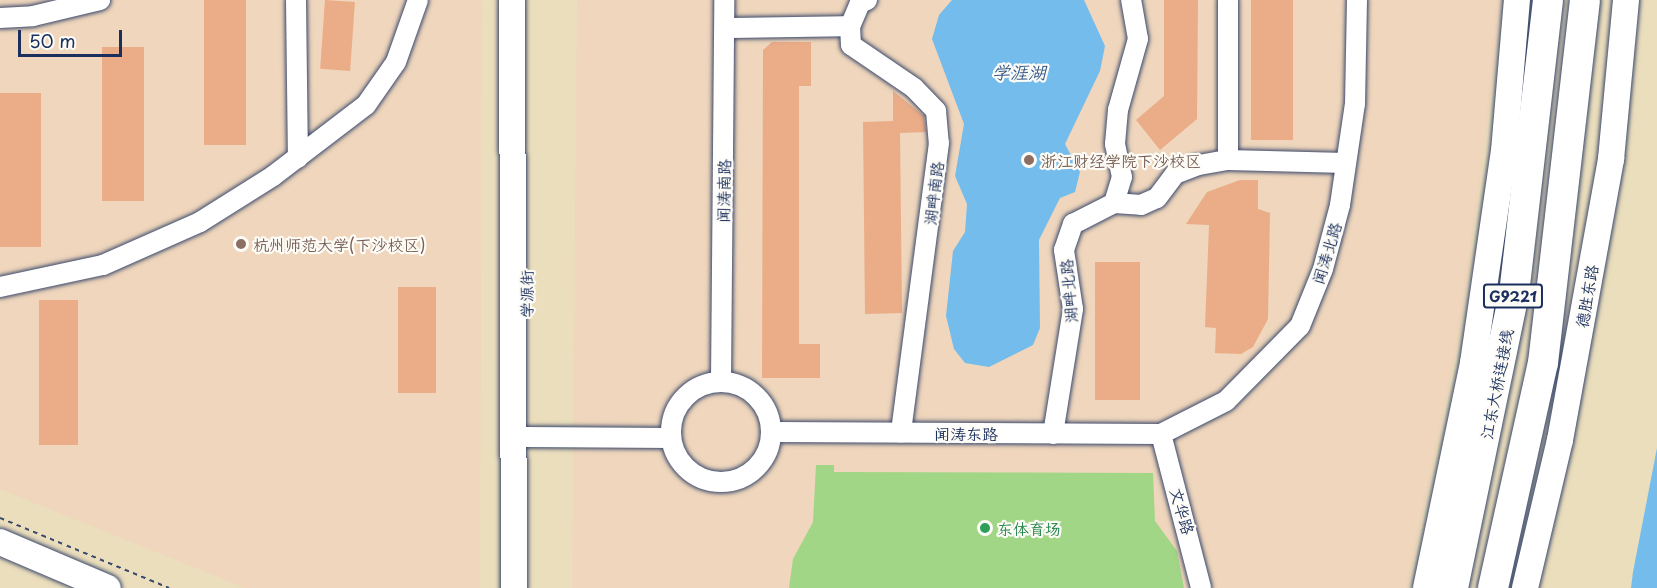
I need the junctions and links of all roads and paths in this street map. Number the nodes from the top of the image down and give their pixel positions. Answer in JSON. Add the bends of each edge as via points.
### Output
{"nodes":[{"id":1,"x":100,"y":0,"type":"edge"},
{"id":2,"x":296,"y":0,"type":"edge"},
{"id":3,"x":418,"y":0,"type":"edge"},
{"id":4,"x":512,"y":0,"type":"edge"},
{"id":5,"x":526,"y":0,"type":"edge"},
{"id":6,"x":724,"y":0,"type":"edge"},
{"id":7,"x":867,"y":0,"type":"edge"},
{"id":8,"x":1131,"y":0,"type":"edge"},
{"id":9,"x":1228,"y":0,"type":"edge"},
{"id":10,"x":1358,"y":0,"type":"edge"},
{"id":11,"x":1517,"y":0,"type":"edge"},
{"id":12,"x":1548,"y":0,"type":"edge"},
{"id":13,"x":1585,"y":0,"type":"edge"},
{"id":14,"x":1604,"y":0,"type":"edge"},
{"id":15,"x":1626,"y":0,"type":"edge"},
{"id":16,"x":0,"y":18,"type":"edge"},
{"id":17,"x":850,"y":26,"type":"junction"},
{"id":18,"x":724,"y":28,"type":"junction"},
{"id":19,"x":1574,"y":111,"type":"junction"},
{"id":20,"x":298,"y":158,"type":"junction"},
{"id":21,"x":1228,"y":160,"type":"junction"},
{"id":22,"x":1346,"y":163,"type":"junction"},
{"id":23,"x":1114,"y":203,"type":"junction"},
{"id":24,"x":0,"y":287,"type":"edge"},
{"id":25,"x":721,"y":381,"type":"junction"},
{"id":26,"x":772,"y":432,"type":"junction"},
{"id":27,"x":901,"y":433,"type":"junction"},
{"id":28,"x":1053,"y":434,"type":"junction"},
{"id":29,"x":1161,"y":434,"type":"junction"},
{"id":30,"x":526,"y":437,"type":"junction"},
{"id":31,"x":670,"y":438,"type":"junction"},
{"id":32,"x":0,"y":518,"type":"edge"},
{"id":33,"x":0,"y":542,"type":"edge"},
{"id":34,"x":108,"y":588,"type":"edge"},
{"id":35,"x":169,"y":588,"type":"edge"},
{"id":36,"x":514,"y":588,"type":"edge"},
{"id":37,"x":526,"y":588,"type":"edge"},
{"id":38,"x":1201,"y":588,"type":"edge"},
{"id":39,"x":1426,"y":588,"type":"edge"},
{"id":40,"x":1453,"y":588,"type":"edge"},
{"id":41,"x":1492,"y":588,"type":"edge"},
{"id":42,"x":1525,"y":588,"type":"edge"}],
"edges":[{"from":1,"to":16,"type":"street","via":[[33,16]]},
{"from":2,"to":20,"type":"street"},
{"from":3,"to":20,"type":"street","via":[[396,62],[366,105]]},
{"from":4,"to":36,"type":"main road"},
{"from":5,"to":30,"type":"main road","name":"学源街"},
{"from":6,"to":18,"type":"street","name":"闻涛南路"},
{"from":7,"to":17,"type":"street","via":[[860,3]]},
{"from":8,"to":23,"type":"street","via":[[1138,39],[1118,110],[1115,144],[1122,177]]},
{"from":9,"to":21,"type":"street"},
{"from":10,"to":22,"type":"street","name":"闻涛北路","via":[[1355,104]]},
{"from":11,"to":39,"type":"main road","via":[[1504,150],[1473,363]]},
{"from":12,"to":40,"type":"highway","name":"江东大桥连接线","number":"G9221","via":[[1514,294]]},
{"from":13,"to":19,"type":"highway","number":"G9221"},
{"from":14,"to":19,"type":"highway"},
{"from":15,"to":42,"type":"main road","name":"德胜东路","via":[[1611,159],[1560,440]]},
{"from":17,"to":18,"type":"street"},
{"from":17,"to":27,"type":"street","name":"湖畔南路","via":[[851,45],[914,88],[936,111],[939,142]]},
{"from":18,"to":25,"type":"street","name":"闻涛南路"},
{"from":19,"to":41,"type":"highway","number":"G9221","via":[[1543,363]]},
{"from":20,"to":24,"type":"street","via":[[200,222],[141,249],[49,280]]},
{"from":21,"to":22,"type":"street"},
{"from":21,"to":23,"type":"street","via":[[1175,174],[1157,198],[1141,205]]},
{"from":22,"to":29,"type":"street","name":"闻涛北路","via":[[1323,268],[1300,326],[1226,401]]},
{"from":23,"to":28,"type":"street","name":"湖畔北路","via":[[1073,224],[1064,249],[1073,309]]},
{"from":25,"to":26,"type":"street","via":[[751,391],[766,410]]},
{"from":25,"to":31,"type":"street","via":[[704,384],[684,399],[672,421]]},
{"from":26,"to":27,"type":"street","name":"闻涛东路"},
{"from":26,"to":31,"type":"street","via":[[760,464],[748,476],[715,483],[685,468]]},
{"from":27,"to":28,"type":"street","name":"闻涛东路"},
{"from":28,"to":29,"type":"street","name":"闻涛东路"},
{"from":29,"to":38,"type":"street","name":"文华路"},
{"from":30,"to":31,"type":"street"},
{"from":30,"to":37,"type":"main road","name":"学源街"},
{"from":32,"to":35,"type":"path"},
{"from":33,"to":34,"type":"main road"}]}
